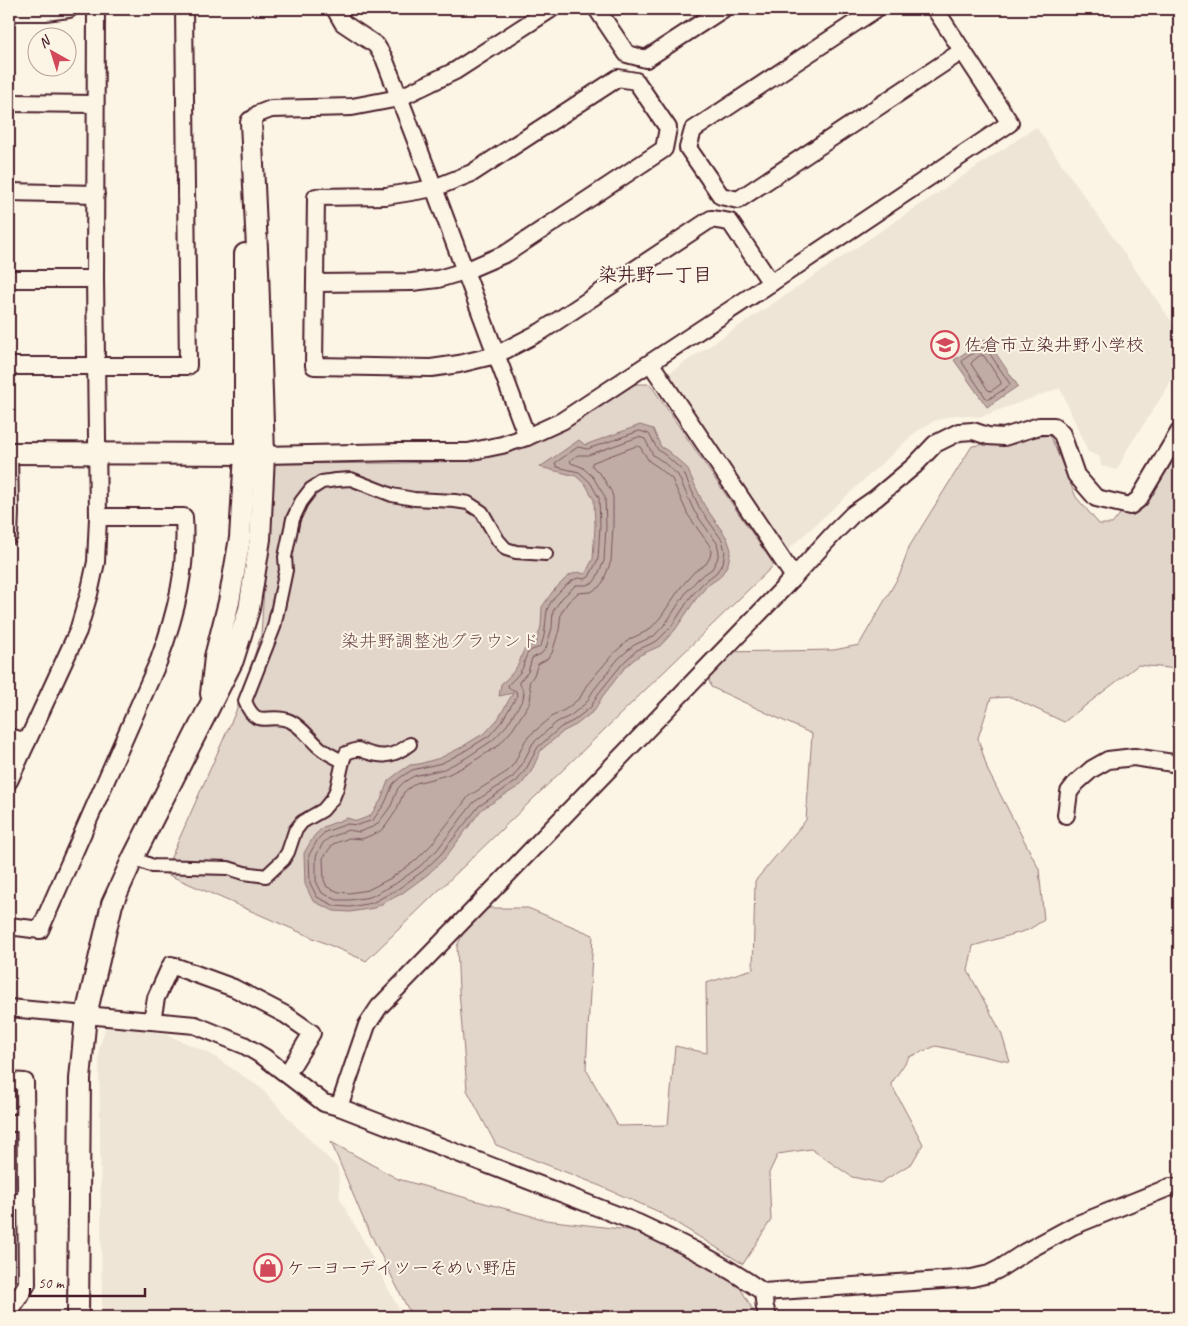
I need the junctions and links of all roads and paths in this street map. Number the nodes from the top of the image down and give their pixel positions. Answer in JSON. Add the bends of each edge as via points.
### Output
{"nodes":[{"id":1,"x":69,"y":9,"type":"edge"},
{"id":2,"x":96,"y":9,"type":"edge"},
{"id":3,"x":184,"y":9,"type":"edge"},
{"id":4,"x":335,"y":9,"type":"edge"},
{"id":5,"x":551,"y":9,"type":"edge"},
{"id":6,"x":597,"y":9,"type":"edge"},
{"id":7,"x":723,"y":9,"type":"edge"},
{"id":8,"x":876,"y":9,"type":"edge"},
{"id":9,"x":934,"y":9,"type":"edge"},
{"id":10,"x":9,"y":12,"type":"edge"},
{"id":11,"x":962,"y":51,"type":"junction"},
{"id":12,"x":400,"y":98,"type":"junction"},
{"id":13,"x":9,"y":103,"type":"edge"},
{"id":14,"x":95,"y":104,"type":"junction"},
{"id":15,"x":251,"y":122,"type":"joint"},
{"id":16,"x":434,"y":188,"type":"junction"},
{"id":17,"x":9,"y":192,"type":"edge"},
{"id":18,"x":96,"y":194,"type":"junction"},
{"id":19,"x":465,"y":271,"type":"junction"},
{"id":20,"x":9,"y":279,"type":"edge"},
{"id":21,"x":95,"y":279,"type":"junction"},
{"id":22,"x":316,"y":283,"type":"junction"},
{"id":23,"x":771,"y":283,"type":"junction"},
{"id":24,"x":496,"y":355,"type":"junction"},
{"id":25,"x":650,"y":364,"type":"junction"},
{"id":26,"x":9,"y":366,"type":"edge"},
{"id":27,"x":96,"y":366,"type":"junction"},
{"id":28,"x":1179,"y":432,"type":"edge"},
{"id":29,"x":527,"y":437,"type":"junction"},
{"id":30,"x":9,"y":454,"type":"edge"},
{"id":31,"x":98,"y":454,"type":"junction"},
{"id":32,"x":255,"y":454,"type":"junction"},
{"id":33,"x":98,"y":517,"type":"junction"},
{"id":34,"x":9,"y":536,"type":"edge"},
{"id":35,"x":546,"y":554,"type":"dead end"},
{"id":36,"x":794,"y":577,"type":"junction"},
{"id":37,"x":9,"y":737,"type":"edge"},
{"id":38,"x":27,"y":742,"type":"junction"},
{"id":39,"x":410,"y":744,"type":"dead end"},
{"id":40,"x":342,"y":761,"type":"junction"},
{"id":41,"x":1179,"y":764,"type":"edge"},
{"id":42,"x":9,"y":781,"type":"edge"},
{"id":43,"x":1066,"y":816,"type":"dead end"},
{"id":44,"x":133,"y":858,"type":"junction"},
{"id":45,"x":9,"y":926,"type":"edge"},
{"id":46,"x":9,"y":1008,"type":"edge"},
{"id":47,"x":86,"y":1015,"type":"junction"},
{"id":48,"x":152,"y":1021,"type":"junction"},
{"id":49,"x":287,"y":1074,"type":"junction"},
{"id":50,"x":9,"y":1081,"type":"edge"},
{"id":51,"x":339,"y":1107,"type":"junction"},
{"id":52,"x":9,"y":1123,"type":"edge"},
{"id":53,"x":26,"y":1123,"type":"junction"},
{"id":54,"x":1179,"y":1188,"type":"edge"},
{"id":55,"x":9,"y":1202,"type":"edge"},
{"id":56,"x":26,"y":1202,"type":"junction"},
{"id":57,"x":763,"y":1292,"type":"junction"},
{"id":58,"x":9,"y":1313,"type":"edge"},
{"id":59,"x":78,"y":1317,"type":"edge"},
{"id":60,"x":768,"y":1317,"type":"edge"}],
"edges":[{"from":1,"to":10,"type":"street"},
{"from":2,"to":14,"type":"street"},
{"from":3,"to":27,"type":"street","via":[[188,366]]},
{"from":4,"to":12,"type":"street","via":[[343,22],[376,45]]},
{"from":5,"to":12,"type":"street","via":[[455,71]]},
{"from":6,"to":7,"type":"street","via":[[626,54],[646,59]]},
{"from":8,"to":11,"type":"street","via":[[693,130],[688,148],[721,196],[738,200]]},
{"from":9,"to":11,"type":"street"},
{"from":11,"to":23,"type":"street","via":[[1010,123]]},
{"from":12,"to":15,"type":"street","via":[[352,107],[271,109],[258,114]]},
{"from":12,"to":16,"type":"street"},
{"from":13,"to":14,"type":"street"},
{"from":14,"to":18,"type":"street"},
{"from":15,"to":32,"type":"street","via":[[244,266]]},
{"from":16,"to":19,"type":"street"},
{"from":16,"to":19,"type":"street","via":[[472,174],[618,78],[636,81],[668,128],[664,149],[507,253]]},
{"from":16,"to":22,"type":"street","via":[[386,196],[316,197]]},
{"from":17,"to":18,"type":"street"},
{"from":18,"to":21,"type":"street"},
{"from":19,"to":22,"type":"street","via":[[412,282]]},
{"from":19,"to":24,"type":"street"},
{"from":20,"to":21,"type":"street"},
{"from":21,"to":27,"type":"street"},
{"from":22,"to":24,"type":"street","via":[[314,366],[431,368]]},
{"from":23,"to":24,"type":"street","via":[[730,222],[711,219],[542,332]]},
{"from":23,"to":25,"type":"street"},
{"from":24,"to":29,"type":"street"},
{"from":25,"to":29,"type":"street","via":[[562,421]]},
{"from":25,"to":36,"type":"street"},
{"from":26,"to":27,"type":"street"},
{"from":27,"to":31,"type":"street"},
{"from":28,"to":36,"type":"street","via":[[1139,499],[1130,506],[1096,498],[1076,475],[1062,434],[1054,426],[1039,426],[1004,437],[973,431],[959,432],[935,444],[914,466],[853,514]]},
{"from":29,"to":32,"type":"street","via":[[468,452]]},
{"from":30,"to":31,"type":"street"},
{"from":30,"to":34,"type":"street"},
{"from":31,"to":32,"type":"street"},
{"from":31,"to":33,"type":"street"},
{"from":32,"to":44,"type":"street","via":[[229,602],[215,657],[210,706]]},
{"from":33,"to":38,"type":"street","via":[[96,562],[78,631]]},
{"from":33,"to":45,"type":"street","via":[[184,517],[183,571],[177,603],[159,660],[40,930]]},
{"from":35,"to":40,"type":"street","via":[[506,548],[482,512],[468,503],[392,496],[351,479],[322,482],[311,489],[293,519],[274,627],[245,701],[249,712],[259,719],[288,720],[301,727],[319,748]]},
{"from":36,"to":51,"type":"street","via":[[379,1007],[367,1025]]},
{"from":37,"to":38,"type":"street"},
{"from":38,"to":42,"type":"street"},
{"from":39,"to":40,"type":"street","via":[[400,752],[386,756],[358,749],[346,753]]},
{"from":40,"to":44,"type":"street","via":[[333,798],[323,810],[302,822],[283,860],[266,876],[228,868],[153,866]]},
{"from":41,"to":43,"type":"street","via":[[1134,757],[1108,760],[1092,769],[1069,792]]},
{"from":44,"to":47,"type":"street","via":[[112,904]]},
{"from":46,"to":47,"type":"street"},
{"from":47,"to":48,"type":"street"},
{"from":47,"to":59,"type":"street","via":[[80,1079]]},
{"from":48,"to":49,"type":"street","via":[[195,1025],[244,1045]]},
{"from":48,"to":49,"type":"street","via":[[156,998],[171,965],[234,988],[286,1015],[312,1033]]},
{"from":49,"to":51,"type":"street","via":[[324,1102]]},
{"from":50,"to":53,"type":"street","via":[[25,1082]]},
{"from":51,"to":57,"type":"street","via":[[638,1223],[681,1243]]},
{"from":52,"to":53,"type":"street"},
{"from":53,"to":56,"type":"street"},
{"from":54,"to":57,"type":"street","via":[[1170,1187],[1072,1226],[989,1274],[972,1278]]},
{"from":55,"to":56,"type":"street"},
{"from":56,"to":58,"type":"street","via":[[27,1284]]},
{"from":57,"to":60,"type":"street"}]}
